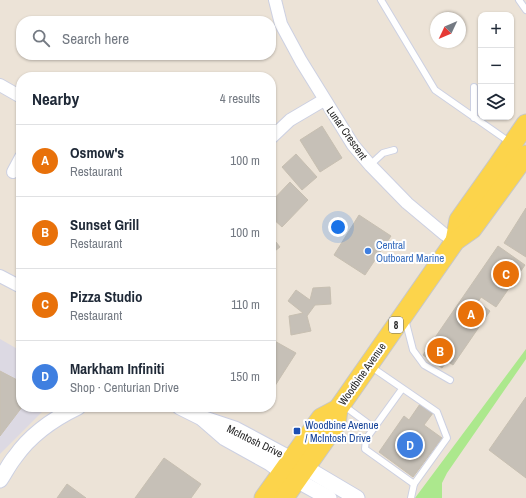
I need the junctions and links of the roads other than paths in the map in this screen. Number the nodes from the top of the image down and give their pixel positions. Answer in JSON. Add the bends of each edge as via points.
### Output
{"nodes":[{"id":1,"x":275,"y":0,"type":"edge"},
{"id":2,"x":381,"y":0,"type":"edge"},
{"id":3,"x":519,"y":0,"type":"edge"},
{"id":4,"x":526,"y":10,"type":"edge"},
{"id":5,"x":0,"y":85,"type":"edge"},
{"id":6,"x":474,"y":87,"type":"dead end"},
{"id":7,"x":16,"y":94,"type":"edge"},
{"id":8,"x":324,"y":100,"type":"junction"},
{"id":9,"x":474,"y":118,"type":"junction"},
{"id":10,"x":526,"y":124,"type":"edge"},
{"id":11,"x":276,"y":133,"type":"edge"},
{"id":12,"x":394,"y":150,"type":"dead end"},
{"id":13,"x":521,"y":153,"type":"edge"},
{"id":14,"x":370,"y":165,"type":"junction"},
{"id":15,"x":16,"y":166,"type":"edge"},
{"id":16,"x":13,"y":172,"type":"dead end"},
{"id":17,"x":455,"y":241,"type":"junction"},
{"id":18,"x":0,"y":276,"type":"edge"},
{"id":19,"x":16,"y":284,"type":"edge"},
{"id":20,"x":404,"y":314,"type":"junction"},
{"id":21,"x":368,"y":366,"type":"junction"},
{"id":22,"x":450,"y":380,"type":"dead end"},
{"id":23,"x":402,"y":388,"type":"junction"},
{"id":24,"x":340,"y":407,"type":"junction"},
{"id":25,"x":68,"y":412,"type":"edge"},
{"id":26,"x":190,"y":412,"type":"edge"},
{"id":27,"x":374,"y":428,"type":"junction"},
{"id":28,"x":294,"y":469,"type":"junction"},
{"id":29,"x":0,"y":480,"type":"edge"},
{"id":30,"x":414,"y":484,"type":"junction"},
{"id":31,"x":264,"y":498,"type":"edge"},
{"id":32,"x":284,"y":498,"type":"edge"},
{"id":33,"x":329,"y":498,"type":"edge"},
{"id":34,"x":358,"y":498,"type":"edge"},
{"id":35,"x":411,"y":498,"type":"edge"}],
"edges":[{"from":1,"to":8,"type":"street","name":"Lunar Crescent","via":[[281,24]]},
{"from":2,"to":9,"type":"lane","via":[[435,90]]},
{"from":3,"to":4,"type":"lane"},
{"from":5,"to":7,"type":"street"},
{"from":6,"to":9,"type":"lane"},
{"from":8,"to":11,"type":"street","via":[[290,120]]},
{"from":8,"to":14,"type":"street","name":"Lunar Crescent","via":[[353,145]]},
{"from":9,"to":13,"type":"lane"},
{"from":10,"to":13,"type":"main road","name":"Woodbine Avenue","number":"8"},
{"from":12,"to":14,"type":"lane","via":[[383,153]]},
{"from":13,"to":17,"type":"main road","name":"Woodbine Avenue","number":"8","via":[[459,220]]},
{"from":14,"to":17,"type":"street","name":"Lunar Crescent","via":[[407,203]]},
{"from":15,"to":16,"type":"street"},
{"from":17,"to":20,"type":"main road","name":"Woodbine Avenue","number":"8"},
{"from":18,"to":19,"type":"street"},
{"from":20,"to":21,"type":"main road","name":"Woodbine Avenue","number":"8"},
{"from":20,"to":22,"type":"lane","via":[[413,350],[424,365]]},
{"from":21,"to":23,"type":"lane"},
{"from":21,"to":24,"type":"main road","name":"Woodbine Avenue","number":"8"},
{"from":23,"to":27,"type":"lane"},
{"from":23,"to":30,"type":"lane","via":[[437,412],[447,438]]},
{"from":24,"to":27,"type":"lane"},
{"from":24,"to":28,"type":"main road","name":"Woodbine Avenue","number":"8","via":[[336,424]]},
{"from":25,"to":29,"type":"street","via":[[38,431],[15,457]]},
{"from":26,"to":28,"type":"street","name":"McIntosh Drive","via":[[235,429]]},
{"from":27,"to":30,"type":"lane","via":[[366,439],[365,449]]},
{"from":28,"to":31,"type":"main road","name":"Woodbine Avenue","number":"8"},
{"from":28,"to":32,"type":"main road","name":"Woodbine Avenue","number":"8"},
{"from":28,"to":33,"type":"street"},
{"from":28,"to":34,"type":"street"},
{"from":30,"to":35,"type":"lane"}]}
